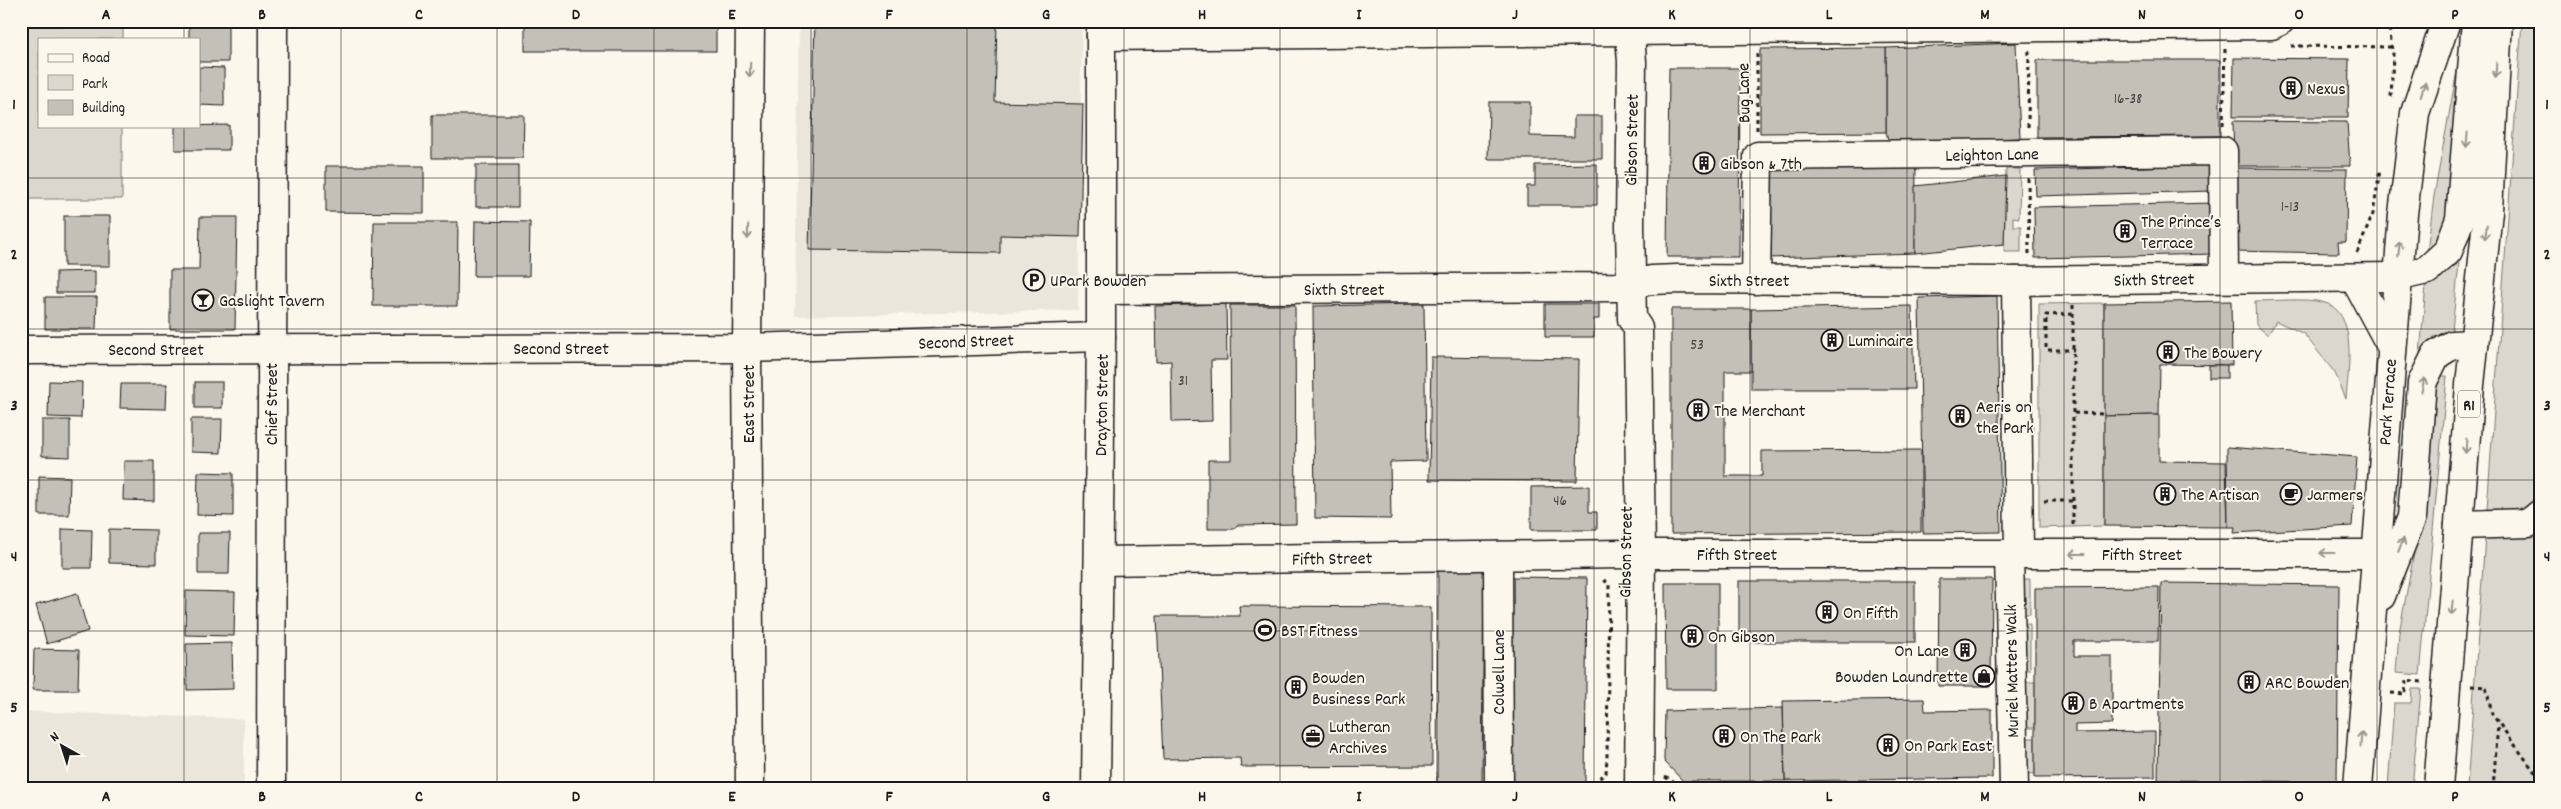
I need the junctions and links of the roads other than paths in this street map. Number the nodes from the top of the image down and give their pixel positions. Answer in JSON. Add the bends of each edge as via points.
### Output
{"nodes":[{"id":1,"x":273,"y":21,"type":"edge"},
{"id":2,"x":750,"y":21,"type":"edge"},
{"id":3,"x":2280,"y":21,"type":"edge"},
{"id":4,"x":2446,"y":21,"type":"edge"},
{"id":5,"x":2476,"y":21,"type":"edge"},
{"id":6,"x":2498,"y":21,"type":"edge"},
{"id":7,"x":1629,"y":26,"type":"edge"},
{"id":8,"x":1189,"y":28,"type":"edge"},
{"id":9,"x":1332,"y":28,"type":"edge"},
{"id":10,"x":1481,"y":28,"type":"edge"},
{"id":11,"x":1101,"y":29,"type":"edge"},
{"id":12,"x":2356,"y":268,"type":"junction"},
{"id":13,"x":2396,"y":277,"type":"junction"},
{"id":14,"x":2224,"y":278,"type":"junction"},
{"id":15,"x":1756,"y":280,"type":"junction"},
{"id":16,"x":2016,"y":281,"type":"junction"},
{"id":17,"x":1631,"y":283,"type":"junction"},
{"id":18,"x":1102,"y":290,"type":"junction"},
{"id":19,"x":1101,"y":337,"type":"junction"},
{"id":20,"x":2474,"y":344,"type":"junction"},
{"id":21,"x":2391,"y":346,"type":"junction"},
{"id":22,"x":747,"y":348,"type":"junction"},
{"id":23,"x":271,"y":349,"type":"junction"},
{"id":24,"x":21,"y":350,"type":"edge"},
{"id":25,"x":2540,"y":514,"type":"edge"},
{"id":26,"x":2459,"y":525,"type":"junction"},
{"id":27,"x":1633,"y":554,"type":"junction"},
{"id":28,"x":2014,"y":554,"type":"junction"},
{"id":29,"x":2375,"y":554,"type":"junction"},
{"id":30,"x":1498,"y":556,"type":"junction"},
{"id":31,"x":1099,"y":560,"type":"junction"},
{"id":32,"x":2370,"y":623,"type":"junction"},
{"id":33,"x":272,"y":788,"type":"edge"},
{"id":34,"x":750,"y":788,"type":"edge"},
{"id":35,"x":1096,"y":788,"type":"edge"},
{"id":36,"x":1499,"y":788,"type":"edge"},
{"id":37,"x":1623,"y":788,"type":"edge"},
{"id":38,"x":1639,"y":788,"type":"edge"},
{"id":39,"x":2014,"y":788,"type":"edge"},
{"id":40,"x":2358,"y":788,"type":"edge"},
{"id":41,"x":2438,"y":788,"type":"edge"}],
"edges":[{"from":1,"to":23,"type":"main road","name":"Chief Street"},
{"from":2,"to":22,"type":"main road","name":"East Street","one_way":true},
{"from":3,"to":7,"type":"main road","via":[[2272,26],[1756,30]]},
{"from":13,"to":4,"type":"main road","name":"Park Terrace","one_way":true,"via":[[2415,113]]},
{"from":5,"to":13,"type":"main road","name":"Sixth Street","one_way":true,"via":[[2460,218],[2448,252],[2428,270]]},
{"from":6,"to":20,"type":"main road","number":"R1","one_way":true,"via":[[2488,210]]},
{"from":7,"to":10,"type":"main road"},
{"from":7,"to":17,"type":"main road","name":"Gibson Street"},
{"from":8,"to":9,"type":"main road"},
{"from":8,"to":11,"type":"main road"},
{"from":9,"to":10,"type":"main road"},
{"from":11,"to":18,"type":"main road","name":"Drayton Street"},
{"from":12,"to":13,"type":"main road","name":"Sixth Street"},
{"from":12,"to":14,"type":"main road","name":"Sixth Street"},
{"from":12,"to":21,"type":"main road"},
{"from":13,"to":21,"type":"main road","name":"Park Terrace"},
{"from":14,"to":15,"type":"main road","name":"Leighton Lane","via":[[2222,151],[1758,156]]},
{"from":14,"to":16,"type":"main road","name":"Sixth Street"},
{"from":15,"to":16,"type":"main road","name":"Sixth Street"},
{"from":15,"to":17,"type":"main road","name":"Sixth Street","via":[[1677,279]]},
{"from":16,"to":28,"type":"main road","name":"Muriel Matters Walk"},
{"from":17,"to":18,"type":"main road","name":"Sixth Street","via":[[1617,287]]},
{"from":17,"to":27,"type":"main road","name":"Gibson Street","via":[[1632,319],[1624,332]]},
{"from":18,"to":19,"type":"main road","name":"Drayton Street"},
{"from":19,"to":22,"type":"main road","name":"Second Street"},
{"from":19,"to":31,"type":"main road","name":"Drayton Street"},
{"from":20,"to":26,"type":"main road","number":"R1","one_way":true},
{"from":32,"to":20,"type":"main road","one_way":true,"via":[[2412,517],[2422,383],[2436,355],[2452,345]]},
{"from":21,"to":29,"type":"main road","name":"Park Terrace"},
{"from":22,"to":23,"type":"main road","name":"Second Street"},
{"from":22,"to":34,"type":"main road","name":"East Street"},
{"from":23,"to":24,"type":"main road","name":"Second Street"},
{"from":23,"to":33,"type":"main road","name":"Chief Street"},
{"from":25,"to":26,"type":"main road","via":[[2529,523]]},
{"from":26,"to":41,"type":"main road","number":"R1","one_way":true},
{"from":27,"to":28,"type":"main road","name":"Fifth Street"},
{"from":27,"to":30,"type":"main road","name":"Fifth Street"},
{"from":27,"to":37,"type":"main road","name":"Gibson Street"},
{"from":27,"to":38,"type":"main road","name":"Gibson Street"},
{"from":29,"to":28,"type":"main road","name":"Fifth Street","one_way":true},
{"from":28,"to":39,"type":"main road","name":"Muriel Matters Walk"},
{"from":29,"to":32,"type":"main road","name":"Park Terrace"},
{"from":30,"to":31,"type":"main road","name":"Fifth Street"},
{"from":30,"to":36,"type":"main road","name":"Colwell Lane"},
{"from":31,"to":35,"type":"main road","name":"Drayton Street"},
{"from":40,"to":32,"type":"main road","name":"Park Terrace","one_way":true}]}
